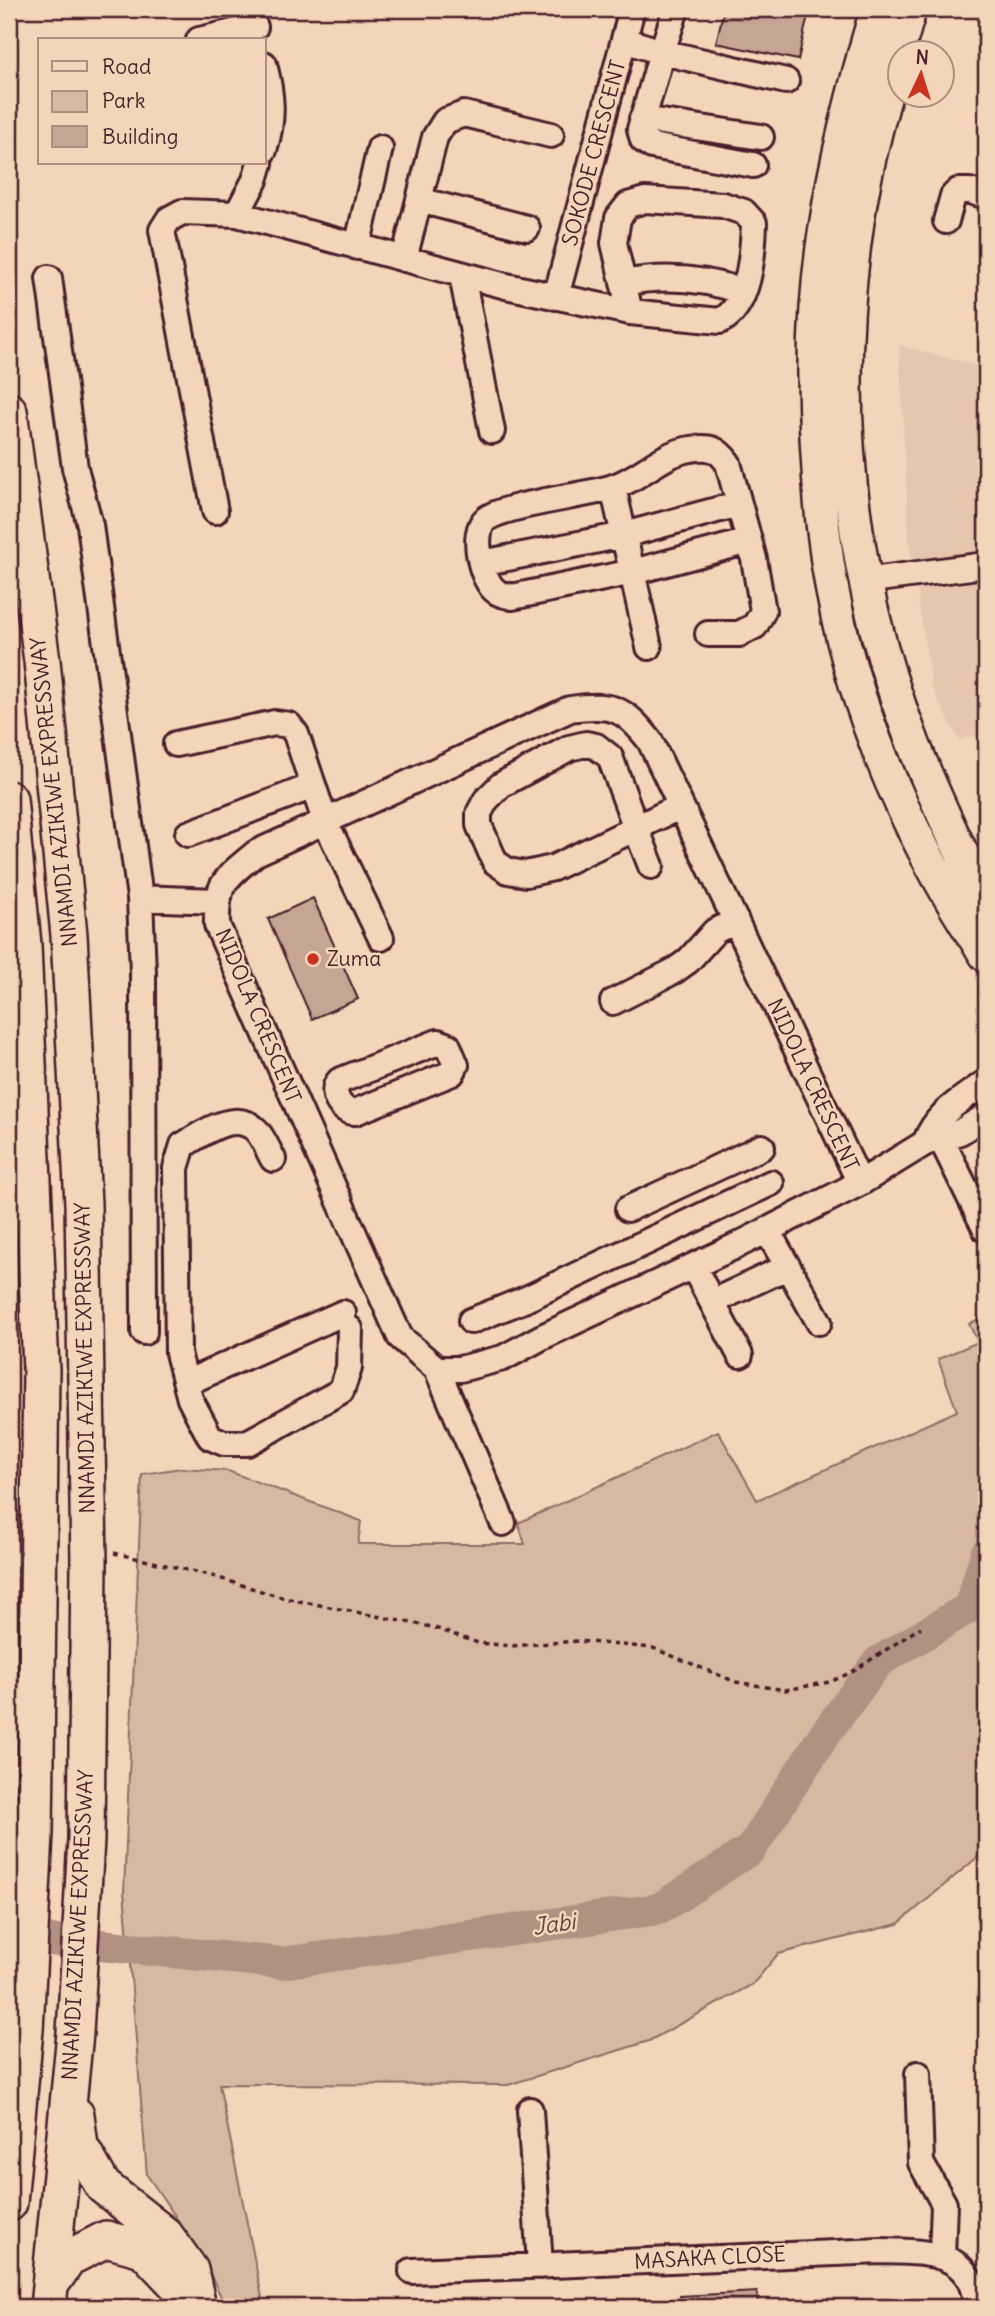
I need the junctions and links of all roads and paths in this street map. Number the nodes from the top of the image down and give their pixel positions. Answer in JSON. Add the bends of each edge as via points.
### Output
{"nodes":[{"id":1,"x":632,"y":9,"type":"edge"},
{"id":2,"x":676,"y":9,"type":"edge"},
{"id":3,"x":877,"y":9,"type":"edge"},
{"id":4,"x":910,"y":9,"type":"edge"},
{"id":5,"x":255,"y":25,"type":"edge"},
{"id":6,"x":206,"y":38,"type":"edge"},
{"id":7,"x":624,"y":40,"type":"junction"},
{"id":8,"x":662,"y":52,"type":"junction"},
{"id":9,"x":616,"y":69,"type":"junction"},
{"id":10,"x":266,"y":72,"type":"edge"},
{"id":11,"x":653,"y":78,"type":"junction"},
{"id":12,"x":786,"y":81,"type":"dead end"},
{"id":13,"x":642,"y":119,"type":"junction"},
{"id":14,"x":551,"y":135,"type":"dead end"},
{"id":15,"x":761,"y":137,"type":"dead end"},
{"id":16,"x":266,"y":144,"type":"edge"},
{"id":17,"x":380,"y":148,"type":"dead end"},
{"id":18,"x":260,"y":164,"type":"edge"},
{"id":19,"x":753,"y":165,"type":"dead end"},
{"id":20,"x":986,"y":196,"type":"edge"},
{"id":21,"x":419,"y":200,"type":"junction"},
{"id":22,"x":237,"y":214,"type":"junction"},
{"id":23,"x":946,"y":221,"type":"dead end"},
{"id":24,"x":527,"y":228,"type":"dead end"},
{"id":25,"x":357,"y":247,"type":"junction"},
{"id":26,"x":404,"y":260,"type":"junction"},
{"id":27,"x":462,"y":275,"type":"junction"},
{"id":28,"x":48,"y":278,"type":"dead end"},
{"id":29,"x":623,"y":283,"type":"junction"},
{"id":30,"x":743,"y":292,"type":"junction"},
{"id":31,"x":556,"y":297,"type":"junction"},
{"id":32,"x":630,"y":312,"type":"junction"},
{"id":33,"x":9,"y":411,"type":"edge"},
{"id":34,"x":492,"y":431,"type":"dead end"},
{"id":35,"x":613,"y":487,"type":"junction"},
{"id":36,"x":739,"y":504,"type":"junction"},
{"id":37,"x":215,"y":512,"type":"dead end"},
{"id":38,"x":624,"y":535,"type":"junction"},
{"id":39,"x":749,"y":541,"type":"junction"},
{"id":40,"x":482,"y":563,"type":"junction"},
{"id":41,"x":986,"y":565,"type":"edge"},
{"id":42,"x":634,"y":572,"type":"junction"},
{"id":43,"x":864,"y":581,"type":"junction"},
{"id":44,"x":708,"y":634,"type":"dead end"},
{"id":45,"x":649,"y":647,"type":"dead end"},
{"id":46,"x":176,"y":744,"type":"dead end"},
{"id":47,"x":313,"y":786,"type":"junction"},
{"id":48,"x":9,"y":799,"type":"edge"},
{"id":49,"x":681,"y":806,"type":"junction"},
{"id":50,"x":325,"y":821,"type":"junction"},
{"id":51,"x":636,"y":828,"type":"junction"},
{"id":52,"x":188,"y":834,"type":"dead end"},
{"id":53,"x":651,"y":866,"type":"dead end"},
{"id":54,"x":986,"y":897,"type":"edge"},
{"id":55,"x":140,"y":898,"type":"junction"},
{"id":56,"x":216,"y":901,"type":"junction"},
{"id":57,"x":736,"y":922,"type":"junction"},
{"id":58,"x":381,"y":938,"type":"dead end"},
{"id":59,"x":986,"y":955,"type":"edge"},
{"id":60,"x":613,"y":1002,"type":"dead end"},
{"id":61,"x":986,"y":1082,"type":"edge"},
{"id":62,"x":339,"y":1102,"type":"dead end"},
{"id":63,"x":986,"y":1116,"type":"edge"},
{"id":64,"x":302,"y":1119,"type":"junction"},
{"id":65,"x":933,"y":1141,"type":"junction"},
{"id":66,"x":762,"y":1147,"type":"dead end"},
{"id":67,"x":274,"y":1159,"type":"dead end"},
{"id":68,"x":697,"y":1175,"type":"junction"},
{"id":69,"x":860,"y":1182,"type":"junction"},
{"id":70,"x":771,"y":1184,"type":"dead end"},
{"id":71,"x":628,"y":1209,"type":"dead end"},
{"id":72,"x":717,"y":1210,"type":"junction"},
{"id":73,"x":767,"y":1230,"type":"junction"},
{"id":74,"x":986,"y":1230,"type":"edge"},
{"id":75,"x":738,"y":1245,"type":"junction"},
{"id":76,"x":694,"y":1266,"type":"junction"},
{"id":77,"x":787,"y":1267,"type":"junction"},
{"id":78,"x":526,"y":1299,"type":"junction"},
{"id":79,"x":712,"y":1302,"type":"junction"},
{"id":80,"x":471,"y":1321,"type":"dead end"},
{"id":81,"x":819,"y":1322,"type":"dead end"},
{"id":82,"x":144,"y":1332,"type":"dead end"},
{"id":83,"x":542,"y":1337,"type":"junction"},
{"id":84,"x":740,"y":1355,"type":"dead end"},
{"id":85,"x":437,"y":1368,"type":"junction"},
{"id":86,"x":41,"y":1370,"type":"junction"},
{"id":87,"x":186,"y":1383,"type":"junction"},
{"id":88,"x":503,"y":1523,"type":"dead end"},
{"id":89,"x":89,"y":1554,"type":"junction"},
{"id":90,"x":921,"y":1628,"type":"dead end"},
{"id":91,"x":918,"y":2074,"type":"dead end"},
{"id":92,"x":71,"y":2076,"type":"junction"},
{"id":93,"x":530,"y":2110,"type":"dead end"},
{"id":94,"x":9,"y":2203,"type":"edge"},
{"id":95,"x":942,"y":2256,"type":"junction"},
{"id":96,"x":540,"y":2266,"type":"junction"},
{"id":97,"x":412,"y":2271,"type":"dead end"},
{"id":98,"x":50,"y":2295,"type":"edge"},
{"id":99,"x":183,"y":2307,"type":"edge"},
{"id":100,"x":198,"y":2307,"type":"edge"},
{"id":101,"x":976,"y":2307,"type":"edge"}],
"edges":[{"from":1,"to":7,"type":"street","name":"SOKODE CRESCENT"},
{"from":2,"to":8,"type":"street"},
{"from":3,"to":59,"type":"main road","via":[[836,167],[818,291],[814,402],[824,536],[845,644],[879,751],[930,862]]},
{"from":4,"to":43,"type":"main road","via":[[868,173],[852,267],[845,401],[853,522]]},
{"from":5,"to":6,"type":"street"},
{"from":7,"to":8,"type":"street"},
{"from":7,"to":9,"type":"street","name":"SOKODE CRESCENT"},
{"from":8,"to":11,"type":"street"},
{"from":8,"to":12,"type":"street"},
{"from":9,"to":11,"type":"street"},
{"from":9,"to":31,"type":"street","name":"SOKODE CRESCENT"},
{"from":10,"to":16,"type":"street","via":[[272,94]]},
{"from":11,"to":13,"type":"street"},
{"from":13,"to":15,"type":"street"},
{"from":13,"to":19,"type":"street","via":[[643,140],[652,146]]},
{"from":14,"to":21,"type":"street","via":[[464,114],[445,121],[435,137]]},
{"from":17,"to":25,"type":"street"},
{"from":18,"to":22,"type":"street"},
{"from":20,"to":23,"type":"street","via":[[958,191]]},
{"from":21,"to":24,"type":"street"},
{"from":21,"to":26,"type":"street"},
{"from":22,"to":25,"type":"street"},
{"from":22,"to":37,"type":"street","via":[[182,212],[162,230]]},
{"from":25,"to":26,"type":"street"},
{"from":26,"to":27,"type":"street"},
{"from":27,"to":31,"type":"street"},
{"from":27,"to":34,"type":"street"},
{"from":28,"to":55,"type":"street","via":[[75,468],[90,525]]},
{"from":29,"to":30,"type":"street","via":[[647,278],[698,280]]},
{"from":29,"to":30,"type":"street","via":[[614,243],[618,218],[628,205],[645,201],[723,205],[744,212],[754,223],[752,262]]},
{"from":29,"to":32,"type":"street"},
{"from":30,"to":32,"type":"street","via":[[729,317],[720,321]]},
{"from":31,"to":32,"type":"street"},
{"from":33,"to":89,"type":"highway","name":"NNAMDI AZIKIWE EXPRESSWAY","via":[[42,661],[69,935],[83,1204]]},
{"from":35,"to":36,"type":"street","via":[[658,461],[688,449],[707,448],[719,451],[727,463]]},
{"from":35,"to":38,"type":"street"},
{"from":35,"to":40,"type":"street","via":[[488,517],[477,540]]},
{"from":36,"to":38,"type":"street"},
{"from":36,"to":39,"type":"street"},
{"from":38,"to":40,"type":"street"},
{"from":38,"to":42,"type":"street"},
{"from":39,"to":42,"type":"street"},
{"from":39,"to":44,"type":"street","via":[[763,611],[755,626],[739,634]]},
{"from":40,"to":42,"type":"street","via":[[487,581],[497,592],[512,597]]},
{"from":41,"to":43,"type":"street"},
{"from":42,"to":45,"type":"street"},
{"from":43,"to":54,"type":"main road","via":[[909,736],[952,836]]},
{"from":46,"to":47,"type":"street","via":[[275,723],[289,725]]},
{"from":47,"to":50,"type":"street"},
{"from":47,"to":52,"type":"street"},
{"from":48,"to":86,"type":"highway","via":[[23,945]]},
{"from":49,"to":50,"type":"street","name":"NIDOLA CRESCENT","via":[[639,726],[617,709],[597,705],[570,709]]},
{"from":49,"to":51,"type":"street"},
{"from":49,"to":57,"type":"street","name":"NIDOLA CRESCENT"},
{"from":50,"to":56,"type":"street","name":"NIDOLA CRESCENT","via":[[256,853],[224,880]]},
{"from":50,"to":58,"type":"street"},
{"from":51,"to":51,"type":"street","via":[[610,757],[586,744],[569,748],[501,785],[479,813],[479,825],[495,862],[508,871],[526,874],[553,869]]},
{"from":51,"to":53,"type":"street"},
{"from":55,"to":56,"type":"street"},
{"from":55,"to":82,"type":"street"},
{"from":56,"to":64,"type":"street","name":"NIDOLA CRESCENT","via":[[217,925]]},
{"from":57,"to":60,"type":"street","via":[[715,931],[674,971]]},
{"from":57,"to":69,"type":"street","name":"NIDOLA CRESCENT"},
{"from":61,"to":65,"type":"street","via":[[940,1115],[930,1128]]},
{"from":62,"to":64,"type":"street"},
{"from":63,"to":65,"type":"street","name":"NIDOLA CRESCENT"},
{"from":64,"to":85,"type":"street","name":"NIDOLA CRESCENT","via":[[400,1337]]},
{"from":65,"to":69,"type":"street","name":"NIDOLA CRESCENT"},
{"from":65,"to":74,"type":"street"},
{"from":66,"to":68,"type":"street"},
{"from":67,"to":87,"type":"street","via":[[256,1129],[242,1121],[220,1124],[183,1145],[176,1167],[178,1353]]},
{"from":68,"to":71,"type":"street"},
{"from":68,"to":72,"type":"street"},
{"from":69,"to":73,"type":"street","name":"NIDOLA CRESCENT"},
{"from":70,"to":72,"type":"street"},
{"from":72,"to":75,"type":"street"},
{"from":72,"to":78,"type":"street"},
{"from":73,"to":75,"type":"street","name":"NIDOLA CRESCENT"},
{"from":73,"to":77,"type":"street"},
{"from":75,"to":76,"type":"street","name":"NIDOLA CRESCENT"},
{"from":76,"to":79,"type":"street"},
{"from":76,"to":83,"type":"street","name":"NIDOLA CRESCENT"},
{"from":77,"to":79,"type":"street"},
{"from":77,"to":81,"type":"street"},
{"from":78,"to":80,"type":"street"},
{"from":78,"to":83,"type":"street"},
{"from":79,"to":84,"type":"street"},
{"from":83,"to":85,"type":"street","name":"NIDOLA CRESCENT","via":[[503,1358],[460,1369]]},
{"from":85,"to":88,"type":"street"},
{"from":86,"to":89,"type":"highway"},
{"from":86,"to":94,"type":"highway","via":[[35,1833],[25,2030]]},
{"from":87,"to":87,"type":"street","via":[[346,1321],[349,1368],[341,1391],[247,1443],[223,1443],[209,1437]]},
{"from":89,"to":90,"type":"path","via":[[209,1575],[284,1598],[432,1627],[478,1643],[512,1646],[578,1640],[653,1648],[736,1682],[785,1690],[830,1682],[852,1672]]},
{"from":89,"to":92,"type":"highway","name":"NNAMDI AZIKIWE EXPRESSWAY","via":[[86,1839]]},
{"from":91,"to":95,"type":"street","via":[[921,2163],[944,2204]]},
{"from":92,"to":98,"type":"highway","name":"NNAMDI AZIKIWE EXPRESSWAY"},
{"from":92,"to":100,"type":"highway","via":[[80,2146],[103,2186],[165,2235],[190,2270]]},
{"from":93,"to":96,"type":"street"},
{"from":95,"to":96,"type":"street","name":"MASAKA CLOSE","via":[[881,2251]]},
{"from":95,"to":101,"type":"street","via":[[967,2276]]},
{"from":96,"to":97,"type":"street","name":"MASAKA CLOSE"},
{"from":98,"to":99,"type":"highway","via":[[69,2258],[106,2239],[143,2249],[181,2290]]}]}
